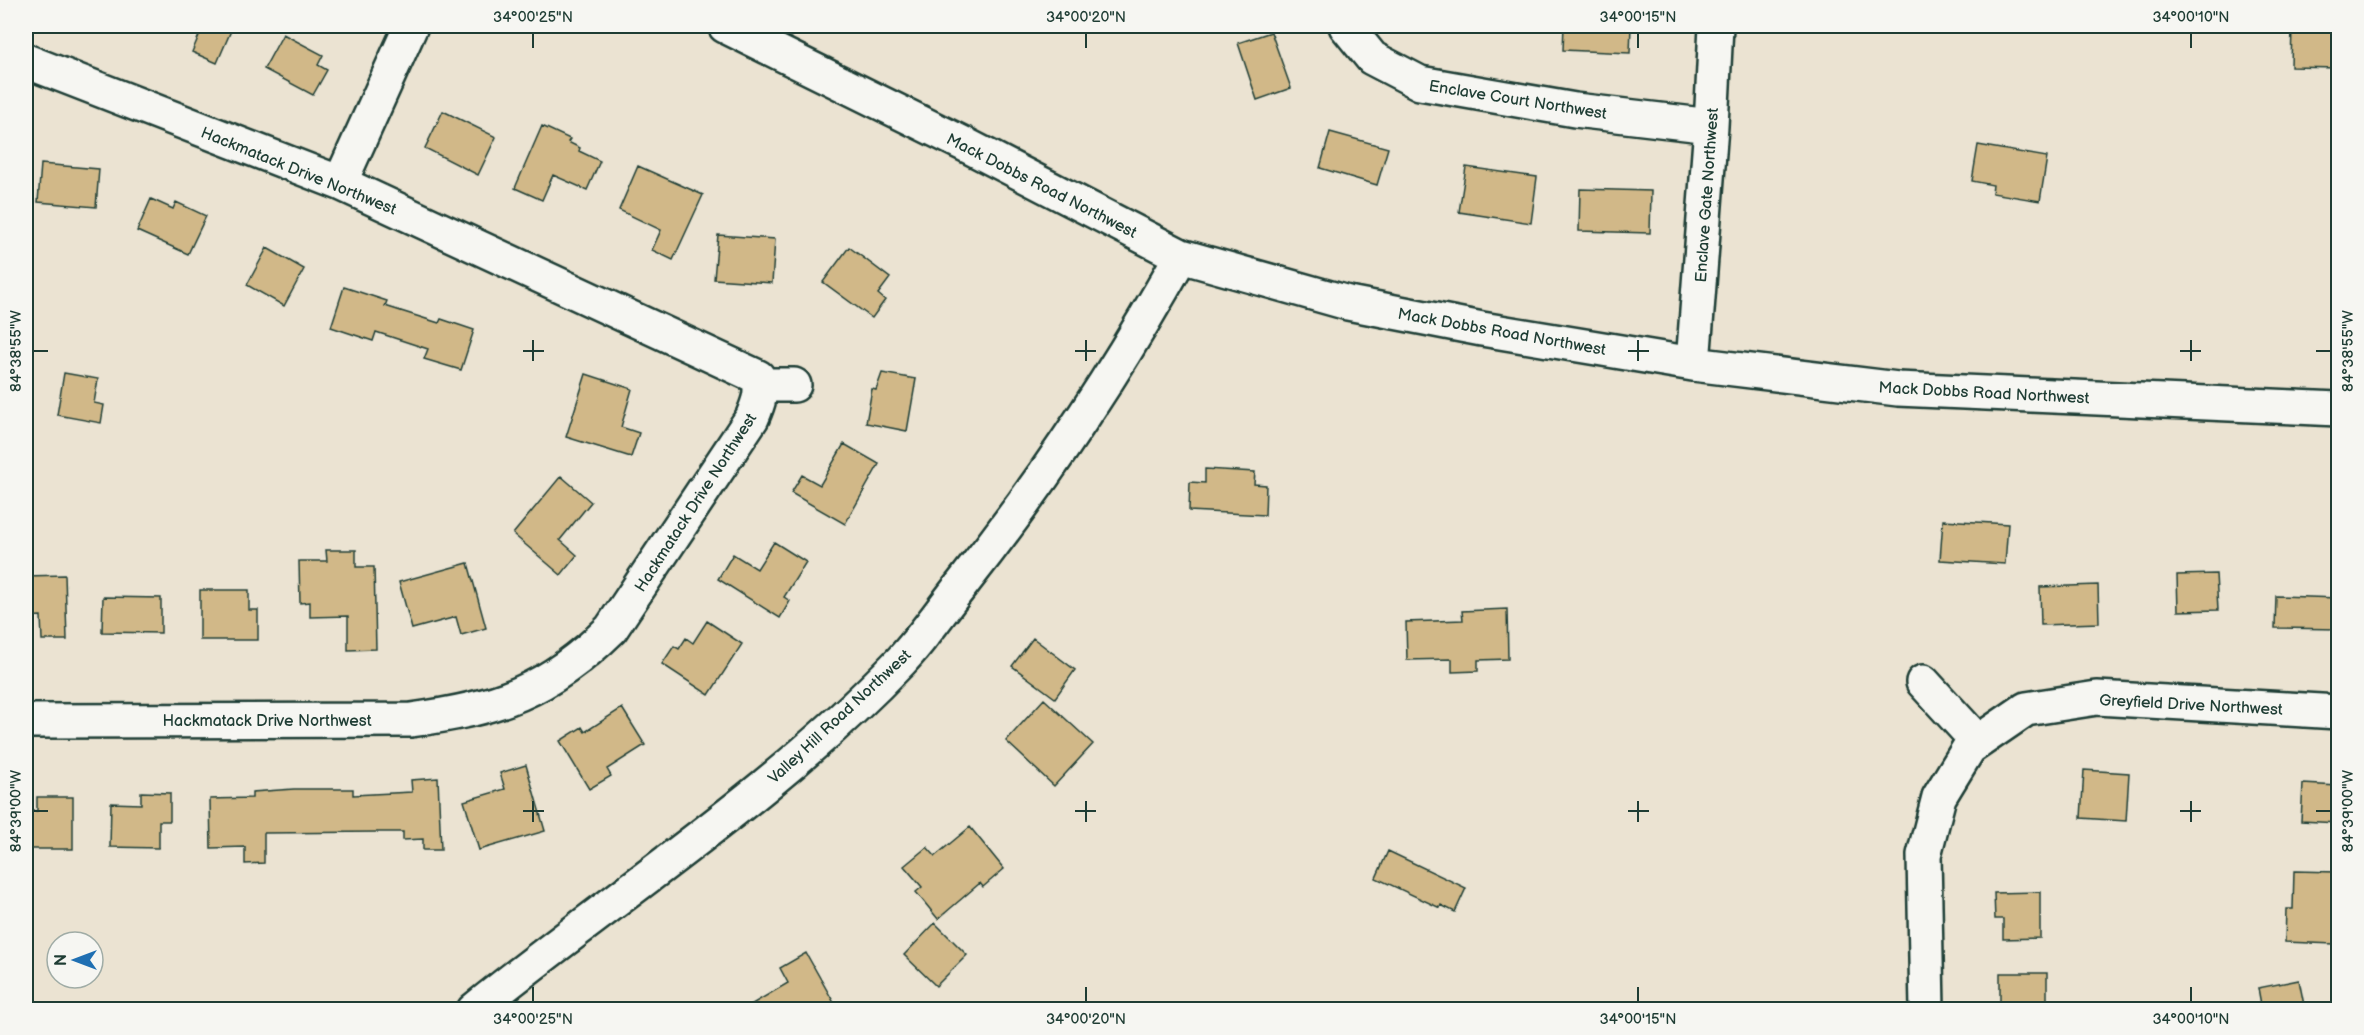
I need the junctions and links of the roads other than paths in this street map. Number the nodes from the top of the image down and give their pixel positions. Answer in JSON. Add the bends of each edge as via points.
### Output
{"nodes":[{"id":1,"x":411,"y":26,"type":"edge"},
{"id":2,"x":725,"y":26,"type":"edge"},
{"id":3,"x":1346,"y":26,"type":"edge"},
{"id":4,"x":1716,"y":26,"type":"edge"},
{"id":5,"x":26,"y":61,"type":"edge"},
{"id":6,"x":1712,"y":126,"type":"junction"},
{"id":7,"x":340,"y":183,"type":"junction"},
{"id":8,"x":1181,"y":256,"type":"junction"},
{"id":9,"x":1693,"y":364,"type":"junction"},
{"id":10,"x":761,"y":385,"type":"junction"},
{"id":11,"x":794,"y":385,"type":"dead end"},
{"id":12,"x":2338,"y":409,"type":"edge"},
{"id":13,"x":1923,"y":682,"type":"dead end"},
{"id":14,"x":2338,"y":712,"type":"edge"},
{"id":15,"x":26,"y":721,"type":"edge"},
{"id":16,"x":1978,"y":742,"type":"junction"},
{"id":17,"x":474,"y":1010,"type":"edge"},
{"id":18,"x":1927,"y":1010,"type":"edge"}],
"edges":[{"from":1,"to":7,"type":"street"},
{"from":2,"to":8,"type":"street","name":"Mack Dobbs Road Northwest"},
{"from":3,"to":6,"type":"street","name":"Enclave Court Northwest","via":[[1372,58],[1420,83],[1575,110]]},
{"from":4,"to":6,"type":"street","name":"Enclave Gate Northwest"},
{"from":5,"to":7,"type":"street","name":"Hackmatack Drive Northwest"},
{"from":6,"to":9,"type":"street","name":"Enclave Gate Northwest"},
{"from":7,"to":10,"type":"street","name":"Hackmatack Drive Northwest","via":[[758,377]]},
{"from":8,"to":9,"type":"street","name":"Mack Dobbs Road Northwest","via":[[1348,303]]},
{"from":8,"to":17,"type":"street","name":"Valley Hill Road Northwest","via":[[1108,376],[1007,527],[902,660],[810,748],[740,807]]},
{"from":9,"to":12,"type":"street","name":"Mack Dobbs Road Northwest","via":[[1898,389]]},
{"from":10,"to":11,"type":"street"},
{"from":10,"to":15,"type":"street","name":"Hackmatack Drive Northwest","via":[[752,418],[611,629],[586,654],[545,682],[502,702],[411,720]]},
{"from":13,"to":16,"type":"street"},
{"from":14,"to":16,"type":"street","name":"Greyfield Drive Northwest","via":[[2097,698],[2026,709]]},
{"from":16,"to":18,"type":"street","name":"Greyfield Drive Northwest","via":[[1969,748],[1939,797],[1924,855]]}]}
